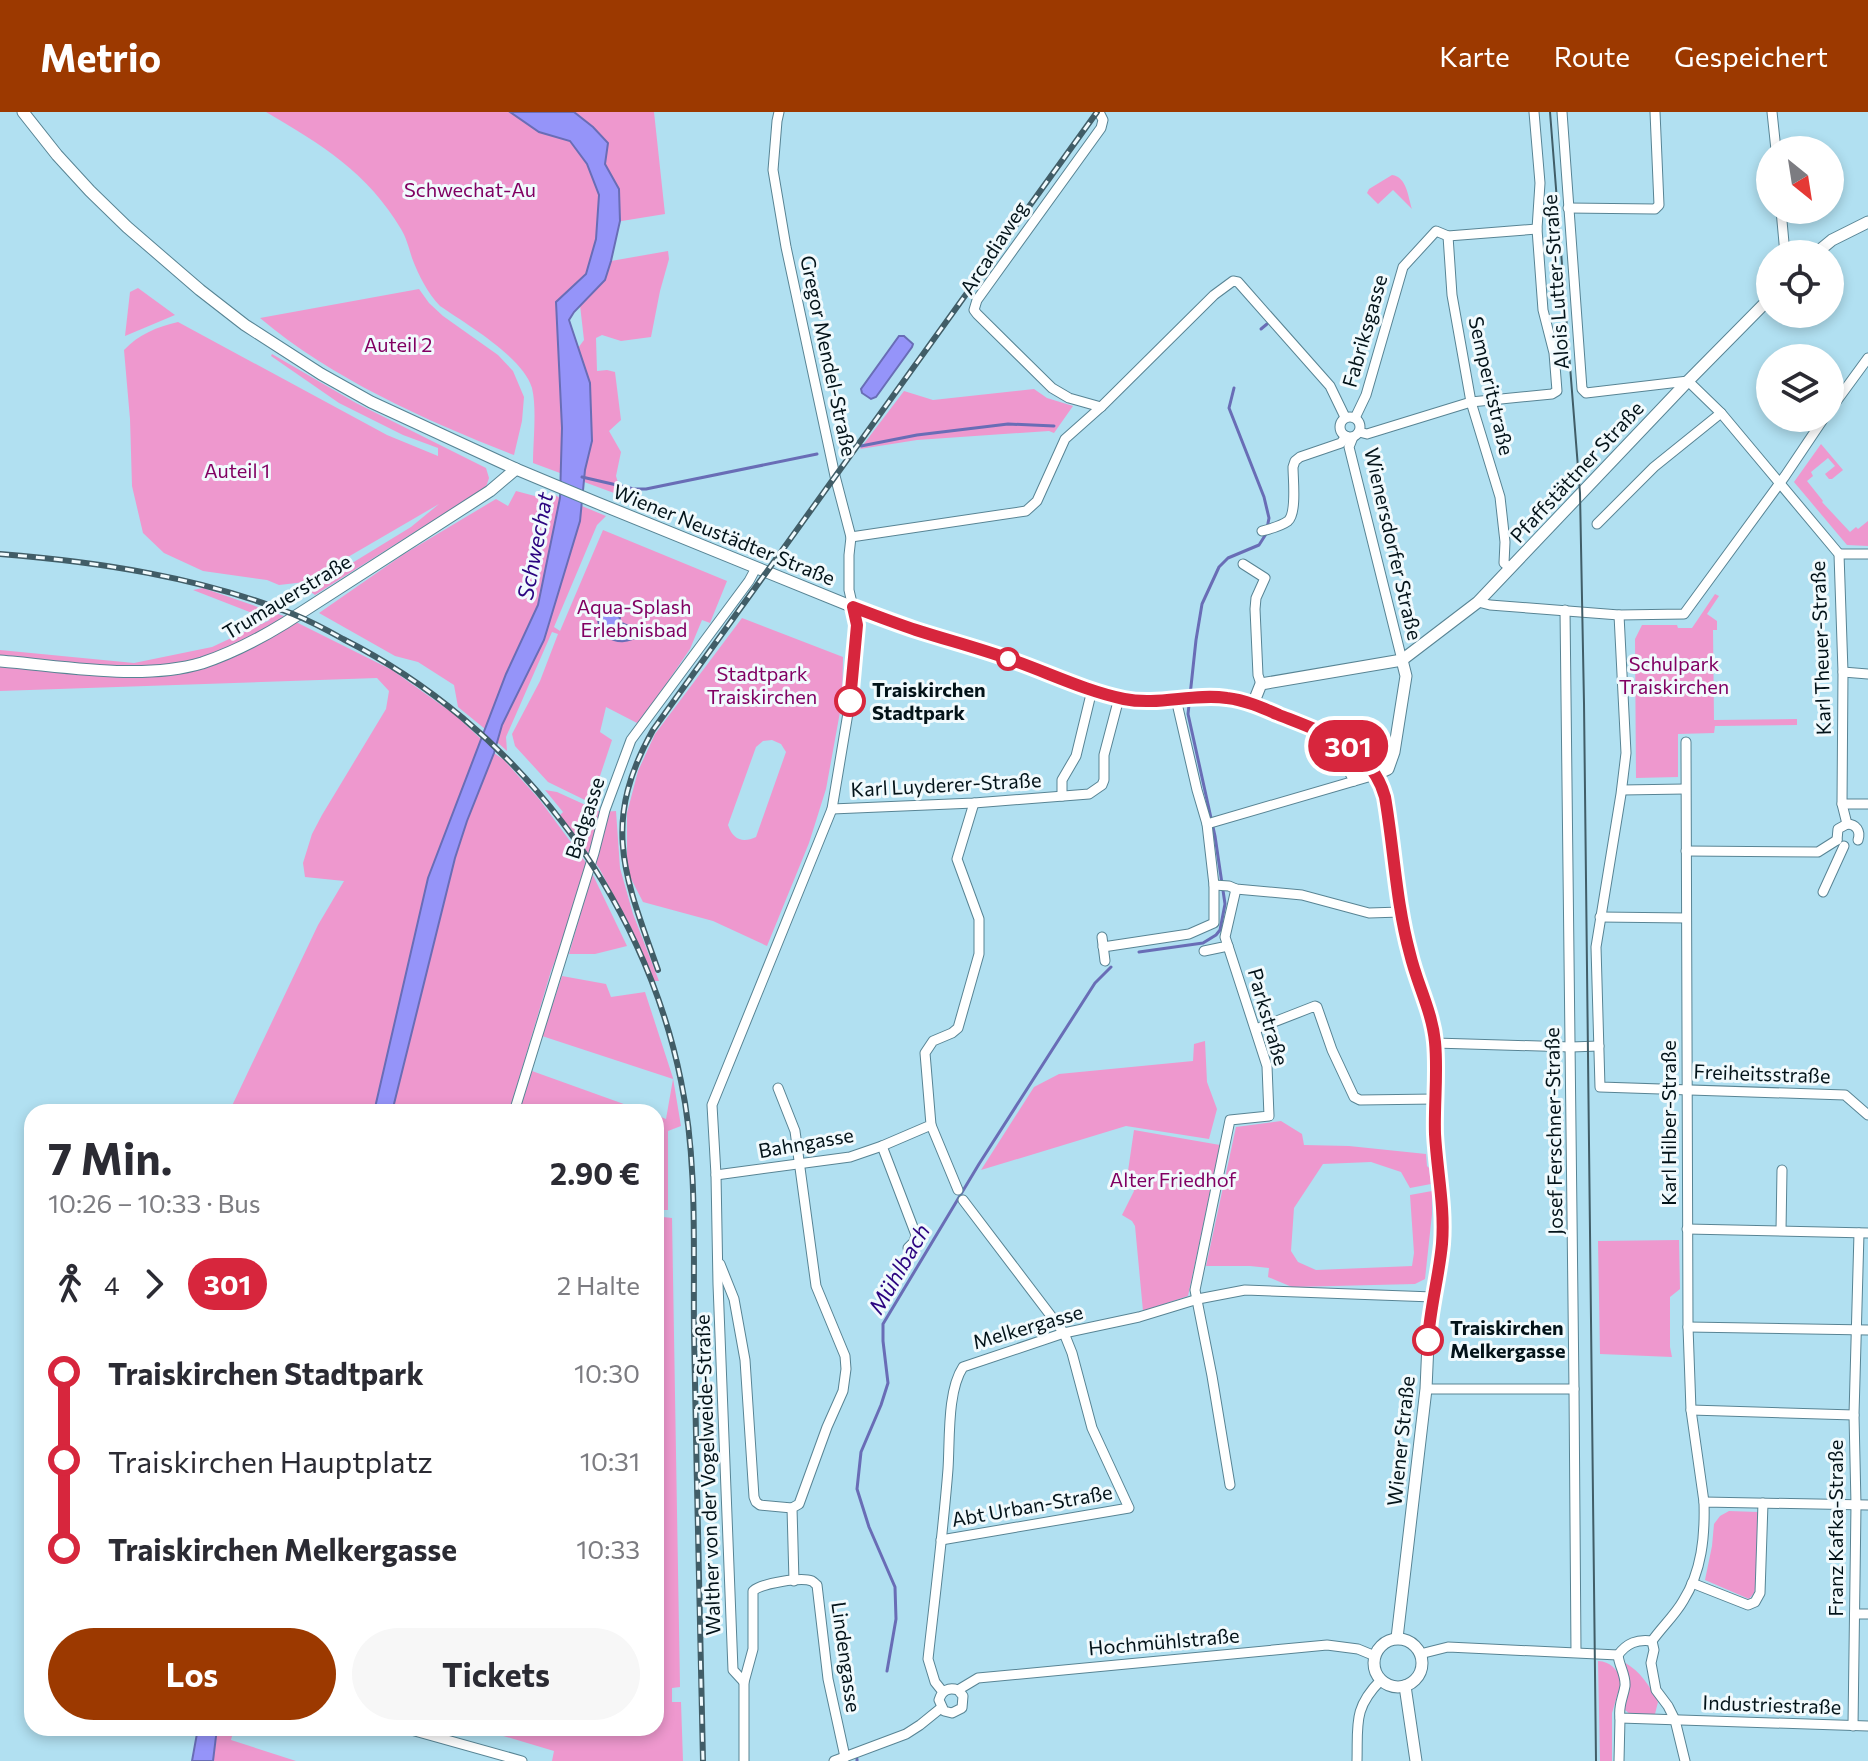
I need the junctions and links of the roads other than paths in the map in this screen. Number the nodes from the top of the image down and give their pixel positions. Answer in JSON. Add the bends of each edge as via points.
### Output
{"nodes":[{"id":1,"x":23,"y":112,"type":"edge"},
{"id":2,"x":779,"y":112,"type":"edge"},
{"id":3,"x":1099,"y":112,"type":"edge"},
{"id":4,"x":1534,"y":112,"type":"edge"},
{"id":5,"x":1562,"y":112,"type":"edge"},
{"id":6,"x":1655,"y":112,"type":"edge"},
{"id":7,"x":1772,"y":112,"type":"edge"},
{"id":8,"x":1775,"y":136,"type":"edge"},
{"id":9,"x":1568,"y":208,"type":"junction"},
{"id":10,"x":1868,"y":222,"type":"edge"},
{"id":11,"x":1537,"y":229,"type":"junction"},
{"id":12,"x":1448,"y":236,"type":"junction"},
{"id":13,"x":1832,"y":240,"type":"edge"},
{"id":14,"x":1756,"y":312,"type":"edge"},
{"id":15,"x":1868,"y":358,"type":"edge"},
{"id":16,"x":1688,"y":381,"type":"junction"},
{"id":17,"x":1844,"y":391,"type":"edge"},
{"id":18,"x":1471,"y":402,"type":"junction"},
{"id":19,"x":1101,"y":407,"type":"junction"},
{"id":20,"x":1721,"y":413,"type":"junction"},
{"id":21,"x":1350,"y":418,"type":"junction"},
{"id":22,"x":1814,"y":432,"type":"edge"},
{"id":23,"x":1353,"y":435,"type":"junction"},
{"id":24,"x":516,"y":469,"type":"junction"},
{"id":25,"x":1779,"y":484,"type":"junction"},
{"id":26,"x":1597,"y":524,"type":"dead end"},
{"id":27,"x":1268,"y":530,"type":"dead end"},
{"id":28,"x":851,"y":537,"type":"junction"},
{"id":29,"x":1505,"y":542,"type":"junction"},
{"id":30,"x":1839,"y":554,"type":"junction"},
{"id":31,"x":1868,"y":554,"type":"edge"},
{"id":32,"x":1522,"y":557,"type":"junction"},
{"id":33,"x":1243,"y":564,"type":"dead end"},
{"id":34,"x":756,"y":568,"type":"junction"},
{"id":35,"x":1510,"y":568,"type":"junction"},
{"id":36,"x":1478,"y":602,"type":"junction"},
{"id":37,"x":853,"y":607,"type":"junction"},
{"id":38,"x":1565,"y":610,"type":"junction"},
{"id":39,"x":1619,"y":615,"type":"junction"},
{"id":40,"x":1402,"y":660,"type":"junction"},
{"id":41,"x":0,"y":661,"type":"edge"},
{"id":42,"x":1843,"y":672,"type":"junction"},
{"id":43,"x":1868,"y":674,"type":"edge"},
{"id":44,"x":1261,"y":684,"type":"junction"},
{"id":45,"x":1092,"y":690,"type":"junction"},
{"id":46,"x":1184,"y":698,"type":"junction"},
{"id":47,"x":1117,"y":704,"type":"junction"},
{"id":48,"x":1253,"y":704,"type":"junction"},
{"id":49,"x":1330,"y":736,"type":"junction"},
{"id":50,"x":1686,"y":742,"type":"dead end"},
{"id":51,"x":1351,"y":748,"type":"junction"},
{"id":52,"x":1393,"y":756,"type":"junction"},
{"id":53,"x":1375,"y":775,"type":"junction"},
{"id":54,"x":1354,"y":781,"type":"junction"},
{"id":55,"x":1685,"y":789,"type":"junction"},
{"id":56,"x":1622,"y":790,"type":"junction"},
{"id":57,"x":1062,"y":796,"type":"junction"},
{"id":58,"x":974,"y":803,"type":"junction"},
{"id":59,"x":1842,"y":804,"type":"junction"},
{"id":60,"x":1868,"y":804,"type":"edge"},
{"id":61,"x":832,"y":809,"type":"junction"},
{"id":62,"x":1211,"y":823,"type":"junction"},
{"id":63,"x":1847,"y":824,"type":"junction"},
{"id":64,"x":1858,"y":840,"type":"junction"},
{"id":65,"x":1841,"y":843,"type":"junction"},
{"id":66,"x":1868,"y":846,"type":"edge"},
{"id":67,"x":1686,"y":851,"type":"junction"},
{"id":68,"x":1225,"y":886,"type":"junction"},
{"id":69,"x":1823,"y":892,"type":"dead end"},
{"id":70,"x":1401,"y":912,"type":"junction"},
{"id":71,"x":1600,"y":917,"type":"junction"},
{"id":72,"x":1686,"y":918,"type":"junction"},
{"id":73,"x":1228,"y":946,"type":"junction"},
{"id":74,"x":1204,"y":951,"type":"dead end"},
{"id":75,"x":1105,"y":961,"type":"dead end"},
{"id":76,"x":1256,"y":1029,"type":"junction"},
{"id":77,"x":1435,"y":1043,"type":"junction"},
{"id":78,"x":1599,"y":1046,"type":"junction"},
{"id":79,"x":1571,"y":1047,"type":"junction"},
{"id":80,"x":778,"y":1088,"type":"dead end"},
{"id":81,"x":1687,"y":1089,"type":"junction"},
{"id":82,"x":1435,"y":1099,"type":"junction"},
{"id":83,"x":516,"y":1104,"type":"edge"},
{"id":84,"x":1868,"y":1115,"type":"edge"},
{"id":85,"x":931,"y":1125,"type":"junction"},
{"id":86,"x":882,"y":1146,"type":"junction"},
{"id":87,"x":800,"y":1165,"type":"junction"},
{"id":88,"x":1782,"y":1170,"type":"dead end"},
{"id":89,"x":716,"y":1175,"type":"junction"},
{"id":90,"x":958,"y":1190,"type":"dead end"},
{"id":91,"x":963,"y":1200,"type":"dead end"},
{"id":92,"x":1687,"y":1229,"type":"junction"},
{"id":93,"x":1781,"y":1230,"type":"junction"},
{"id":94,"x":1864,"y":1233,"type":"edge"},
{"id":95,"x":908,"y":1248,"type":"dead end"},
{"id":96,"x":719,"y":1261,"type":"junction"},
{"id":97,"x":1433,"y":1297,"type":"junction"},
{"id":98,"x":1198,"y":1299,"type":"junction"},
{"id":99,"x":1688,"y":1327,"type":"junction"},
{"id":100,"x":1855,"y":1330,"type":"junction"},
{"id":101,"x":1868,"y":1330,"type":"edge"},
{"id":102,"x":1064,"y":1333,"type":"junction"},
{"id":103,"x":1426,"y":1389,"type":"junction"},
{"id":104,"x":1574,"y":1389,"type":"junction"},
{"id":105,"x":1691,"y":1410,"type":"junction"},
{"id":106,"x":1854,"y":1415,"type":"junction"},
{"id":107,"x":1230,"y":1485,"type":"dead end"},
{"id":108,"x":1704,"y":1502,"type":"junction"},
{"id":109,"x":1763,"y":1503,"type":"junction"},
{"id":110,"x":1856,"y":1505,"type":"junction"},
{"id":111,"x":1868,"y":1505,"type":"edge"},
{"id":112,"x":792,"y":1508,"type":"junction"},
{"id":113,"x":941,"y":1540,"type":"junction"},
{"id":114,"x":794,"y":1581,"type":"junction"},
{"id":115,"x":1692,"y":1583,"type":"junction"},
{"id":116,"x":1855,"y":1614,"type":"junction"},
{"id":117,"x":1868,"y":1614,"type":"edge"},
{"id":118,"x":1397,"y":1638,"type":"junction"},
{"id":119,"x":1652,"y":1641,"type":"junction"},
{"id":120,"x":1576,"y":1652,"type":"junction"},
{"id":121,"x":1420,"y":1654,"type":"junction"},
{"id":122,"x":1618,"y":1655,"type":"junction"},
{"id":123,"x":1375,"y":1656,"type":"junction"},
{"id":124,"x":1381,"y":1680,"type":"junction"},
{"id":125,"x":744,"y":1682,"type":"junction"},
{"id":126,"x":1405,"y":1686,"type":"junction"},
{"id":127,"x":958,"y":1690,"type":"junction"},
{"id":128,"x":943,"y":1692,"type":"junction"},
{"id":129,"x":941,"y":1708,"type":"junction"},
{"id":130,"x":1620,"y":1718,"type":"junction"},
{"id":131,"x":1675,"y":1720,"type":"junction"},
{"id":132,"x":1853,"y":1726,"type":"junction"},
{"id":133,"x":1868,"y":1726,"type":"edge"},
{"id":134,"x":433,"y":1736,"type":"edge"},
{"id":135,"x":840,"y":1759,"type":"edge"},
{"id":136,"x":522,"y":1761,"type":"edge"},
{"id":137,"x":744,"y":1761,"type":"edge"},
{"id":138,"x":1357,"y":1761,"type":"edge"},
{"id":139,"x":1416,"y":1761,"type":"edge"},
{"id":140,"x":1619,"y":1761,"type":"edge"},
{"id":141,"x":1685,"y":1761,"type":"edge"}],
"edges":[{"from":1,"to":24,"type":"main road","name":"Wiener Neustädter Straße","via":[[127,227],[245,325],[371,402]]},
{"from":2,"to":28,"type":"street","name":"Gregor Mendel-Straße","via":[[773,170],[786,247]]},
{"from":3,"to":19,"type":"street","name":"Arcadiaweg","via":[[1101,128],[974,310],[1052,388]]},
{"from":4,"to":11,"type":"street","name":"Alois Lutter-Straße","via":[[1540,183]]},
{"from":5,"to":9,"type":"street","name":"Alois Lutter-Straße"},
{"from":6,"to":9,"type":"street","via":[[1659,205]]},
{"from":7,"to":8,"type":"street"},
{"from":9,"to":16,"type":"street","name":"Alois Lutter-Straße","via":[[1582,389],[1586,393]]},
{"from":10,"to":13,"type":"main road"},
{"from":11,"to":12,"type":"street"},
{"from":11,"to":18,"type":"street","name":"Alois Lutter-Straße","via":[[1557,391]]},
{"from":12,"to":18,"type":"street","name":"Semperitstraße","via":[[1452,295]]},
{"from":12,"to":21,"type":"street","name":"Fabriksgasse","via":[[1436,231],[1403,267],[1366,395]]},
{"from":14,"to":16,"type":"main road","name":"Pfaffstättner Straße"},
{"from":15,"to":17,"type":"street"},
{"from":16,"to":20,"type":"street","name":"Karl Theuer-Straße"},
{"from":16,"to":32,"type":"main road","name":"Pfaffstättner Straße"},
{"from":18,"to":23,"type":"street"},
{"from":18,"to":29,"type":"street","name":"Semperitstraße","via":[[1500,497]]},
{"from":19,"to":21,"type":"street","via":[[1233,281],[1330,386]]},
{"from":19,"to":28,"type":"street","via":[[1065,439],[1037,501],[1026,511]]},
{"from":20,"to":25,"type":"street","name":"Karl Theuer-Straße"},
{"from":20,"to":26,"type":"street","via":[[1654,467]]},
{"from":21,"to":23,"type":"street","via":[[1360,424]]},
{"from":21,"to":23,"type":"street","via":[[1340,423],[1341,431]]},
{"from":22,"to":25,"type":"street"},
{"from":23,"to":27,"type":"street","via":[[1295,461],[1293,514]]},
{"from":23,"to":40,"type":"street","name":"Wienersdorfer Straße","via":[[1349,447]]},
{"from":24,"to":34,"type":"main road","name":"Wiener Neustädter Straße"},
{"from":24,"to":41,"type":"main road","name":"Trumauerstraße","via":[[297,615],[227,654],[133,672]]},
{"from":25,"to":30,"type":"street","name":"Karl Theuer-Straße"},
{"from":25,"to":39,"type":"street","via":[[1684,614]]},
{"from":28,"to":37,"type":"street","name":"Gregor Mendel-Straße"},
{"from":29,"to":32,"type":"street"},
{"from":29,"to":35,"type":"street","name":"Semperitstraße","via":[[1504,563]]},
{"from":30,"to":31,"type":"street"},
{"from":30,"to":42,"type":"street","name":"Karl Theuer-Straße"},
{"from":32,"to":35,"type":"main road","name":"Pfaffstättner Straße"},
{"from":33,"to":44,"type":"street","via":[[1265,578],[1255,609]]},
{"from":34,"to":37,"type":"main road","name":"Wiener Neustädter Straße"},
{"from":34,"to":83,"type":"street","name":"Badgasse","via":[[631,740]]},
{"from":35,"to":36,"type":"main road","name":"Pfaffstättner Straße"},
{"from":36,"to":38,"type":"street"},
{"from":36,"to":40,"type":"main road","name":"Pfaffstättner Straße"},
{"from":37,"to":45,"type":"main road","name":"Wiener Neustädter Straße"},
{"from":37,"to":61,"type":"street","name":"Walther von der Vogelweide-Straße","via":[[857,625],[850,701]]},
{"from":38,"to":39,"type":"street"},
{"from":38,"to":79,"type":"street","name":"Josef Ferschner-Straße"},
{"from":39,"to":56,"type":"street","via":[[1626,753]]},
{"from":40,"to":44,"type":"main road"},
{"from":40,"to":52,"type":"main road","via":[[1406,676]]},
{"from":42,"to":43,"type":"street"},
{"from":42,"to":59,"type":"street","name":"Karl Theuer-Straße"},
{"from":44,"to":48,"type":"main road"},
{"from":45,"to":47,"type":"main road","name":"Wiener Neustädter Straße"},
{"from":45,"to":57,"type":"street","via":[[1076,756],[1062,780]]},
{"from":46,"to":47,"type":"main road","name":"Wiener Neustädter Straße"},
{"from":46,"to":48,"type":"main road","name":"Wiener Neustädter Straße"},
{"from":46,"to":62,"type":"street","via":[[1197,790]]},
{"from":47,"to":57,"type":"street","name":"Karl Luyderer-Straße","via":[[1102,785],[1089,794]]},
{"from":48,"to":49,"type":"main road","name":"Wiener Neustädter Straße"},
{"from":49,"to":51,"type":"main road","name":"Wiener Neustädter Straße"},
{"from":49,"to":54,"type":"street"},
{"from":50,"to":55,"type":"street","name":"Karl Hilber-Straße"},
{"from":51,"to":52,"type":"street","via":[[1364,746]]},
{"from":51,"to":53,"type":"main road","name":"Wiener Neustädter Straße"},
{"from":52,"to":53,"type":"main road","via":[[1388,769]]},
{"from":53,"to":54,"type":"street"},
{"from":53,"to":70,"type":"main road","name":"Wiener Straße","via":[[1385,797]]},
{"from":54,"to":62,"type":"street"},
{"from":55,"to":56,"type":"street"},
{"from":55,"to":67,"type":"street","name":"Karl Hilber-Straße"},
{"from":56,"to":71,"type":"street"},
{"from":57,"to":58,"type":"street","name":"Karl Luyderer-Straße"},
{"from":58,"to":61,"type":"street","name":"Karl Luyderer-Straße"},
{"from":58,"to":85,"type":"street","via":[[957,859],[979,919],[979,954],[958,1028],[933,1041],[925,1053]]},
{"from":59,"to":60,"type":"street"},
{"from":59,"to":63,"type":"street","name":"Karl Theuer-Straße"},
{"from":61,"to":89,"type":"street","name":"Walther von der Vogelweide-Straße","via":[[712,1105]]},
{"from":62,"to":68,"type":"street"},
{"from":63,"to":64,"type":"street","via":[[1855,826]]},
{"from":63,"to":65,"type":"street","via":[[1838,829]]},
{"from":64,"to":65,"type":"street","via":[[1854,845]]},
{"from":64,"to":66,"type":"street"},
{"from":65,"to":67,"type":"street","via":[[1818,852]]},
{"from":65,"to":69,"type":"street"},
{"from":67,"to":72,"type":"street","name":"Karl Hilber-Straße"},
{"from":68,"to":70,"type":"street","via":[[1302,895],[1369,913]]},
{"from":68,"to":73,"type":"street"},
{"from":68,"to":75,"type":"street","via":[[1214,923],[1189,934],[1103,942]]},
{"from":70,"to":77,"type":"main road","name":"Wiener Straße"},
{"from":71,"to":72,"type":"street"},
{"from":71,"to":78,"type":"street"},
{"from":72,"to":81,"type":"street","name":"Karl Hilber-Straße"},
{"from":73,"to":74,"type":"street"},
{"from":73,"to":76,"type":"street","name":"Parkstraße"},
{"from":76,"to":82,"type":"street","via":[[1315,1006],[1354,1097]]},
{"from":76,"to":98,"type":"street","name":"Parkstraße","via":[[1267,1066],[1269,1116],[1230,1120],[1195,1290]]},
{"from":77,"to":79,"type":"street"},
{"from":77,"to":82,"type":"main road","name":"Wiener Straße"},
{"from":78,"to":79,"type":"street"},
{"from":78,"to":81,"type":"street","name":"Freiheitsstraße","via":[[1600,1087]]},
{"from":79,"to":104,"type":"street","name":"Josef Ferschner-Straße"},
{"from":80,"to":87,"type":"street","via":[[795,1131]]},
{"from":81,"to":84,"type":"street","name":"Freiheitsstraße","via":[[1845,1095]]},
{"from":81,"to":92,"type":"street","name":"Karl Hilber-Straße"},
{"from":82,"to":97,"type":"main road","name":"Wiener Straße","via":[[1442,1240]]},
{"from":85,"to":86,"type":"street","name":"Bahngasse"},
{"from":85,"to":90,"type":"street"},
{"from":86,"to":87,"type":"street","name":"Bahngasse"},
{"from":86,"to":95,"type":"street","via":[[913,1222],[916,1235]]},
{"from":87,"to":89,"type":"street","name":"Bahngasse"},
{"from":87,"to":112,"type":"street","via":[[816,1286],[846,1369],[840,1401],[799,1504]]},
{"from":88,"to":93,"type":"street"},
{"from":89,"to":96,"type":"street","name":"Walther von der Vogelweide-Straße"},
{"from":91,"to":102,"type":"street"},
{"from":92,"to":93,"type":"street"},
{"from":92,"to":99,"type":"street","name":"Karl Hilber-Straße"},
{"from":93,"to":94,"type":"street"},
{"from":94,"to":100,"type":"street","name":"Franz Kafka-Straße"},
{"from":96,"to":112,"type":"street","name":"Walther von der Vogelweide-Straße","via":[[734,1299],[745,1360],[754,1497],[760,1505]]},
{"from":96,"to":125,"type":"street","name":"Walther von der Vogelweide-Straße","via":[[733,1670]]},
{"from":97,"to":98,"type":"street","name":"Melkergasse","via":[[1245,1290]]},
{"from":97,"to":103,"type":"main road","name":"Wiener Straße"},
{"from":98,"to":102,"type":"street","name":"Melkergasse"},
{"from":98,"to":107,"type":"street"},
{"from":99,"to":100,"type":"street"},
{"from":99,"to":105,"type":"street","name":"Karl Hilber-Straße"},
{"from":100,"to":101,"type":"street"},
{"from":100,"to":106,"type":"street","name":"Franz Kafka-Straße"},
{"from":102,"to":113,"type":"street","name":"Melkergasse","via":[[969,1364],[959,1372]]},
{"from":102,"to":113,"type":"street","name":"Abt Urban-Straße","via":[[1092,1428],[1129,1508]]},
{"from":103,"to":104,"type":"street"},
{"from":103,"to":118,"type":"main road","name":"Wiener Straße"},
{"from":104,"to":120,"type":"street","name":"Josef Ferschner-Straße"},
{"from":105,"to":106,"type":"street"},
{"from":105,"to":108,"type":"street","name":"Karl Hilber-Straße"},
{"from":106,"to":110,"type":"street","name":"Franz Kafka-Straße"},
{"from":108,"to":109,"type":"street"},
{"from":108,"to":115,"type":"street","name":"Karl Hilber-Straße","via":[[1705,1533]]},
{"from":109,"to":110,"type":"street"},
{"from":109,"to":115,"type":"street","via":[[1760,1593],[1755,1602],[1748,1605]]},
{"from":110,"to":111,"type":"street"},
{"from":110,"to":116,"type":"street","name":"Franz Kafka-Straße"},
{"from":112,"to":114,"type":"street"},
{"from":113,"to":128,"type":"street","name":"Melkergasse","via":[[928,1659]]},
{"from":114,"to":125,"type":"street","name":"Walther von der Vogelweide-Straße","via":[[759,1585],[753,1591],[753,1649]]},
{"from":114,"to":135,"type":"street","name":"Lindengasse","via":[[817,1585]]},
{"from":115,"to":119,"type":"street","name":"Karl Hilber-Straße"},
{"from":116,"to":117,"type":"street"},
{"from":116,"to":132,"type":"street","name":"Franz Kafka-Straße"},
{"from":118,"to":121,"type":"main road","via":[[1413,1644]]},
{"from":118,"to":123,"type":"main road","via":[[1383,1644]]},
{"from":119,"to":122,"type":"street","via":[[1625,1646]]},
{"from":119,"to":131,"type":"street","name":"Industriestraße","via":[[1656,1690]]},
{"from":120,"to":121,"type":"street","via":[[1448,1647]]},
{"from":120,"to":122,"type":"street"},
{"from":121,"to":126,"type":"main road","via":[[1421,1671]]},
{"from":122,"to":130,"type":"street","via":[[1625,1685]]},
{"from":123,"to":124,"type":"main road"},
{"from":123,"to":127,"type":"street","name":"Hochmühlstraße","via":[[1358,1649],[1312,1646],[978,1678]]},
{"from":124,"to":126,"type":"main road","via":[[1392,1687]]},
{"from":124,"to":138,"type":"street","via":[[1358,1710]]},
{"from":125,"to":137,"type":"street","name":"Walther von der Vogelweide-Straße"},
{"from":126,"to":139,"type":"main road"},
{"from":127,"to":128,"type":"street","name":"Hochmühlstraße"},
{"from":127,"to":129,"type":"street","via":[[964,1700],[959,1711]]},
{"from":128,"to":129,"type":"street"},
{"from":129,"to":135,"type":"street","via":[[906,1734]]},
{"from":130,"to":131,"type":"street","name":"Industriestraße"},
{"from":130,"to":140,"type":"street"},
{"from":131,"to":132,"type":"street","name":"Industriestraße"},
{"from":131,"to":141,"type":"street"},
{"from":132,"to":133,"type":"street","name":"Industriestraße"},
{"from":134,"to":136,"type":"street"}]}
